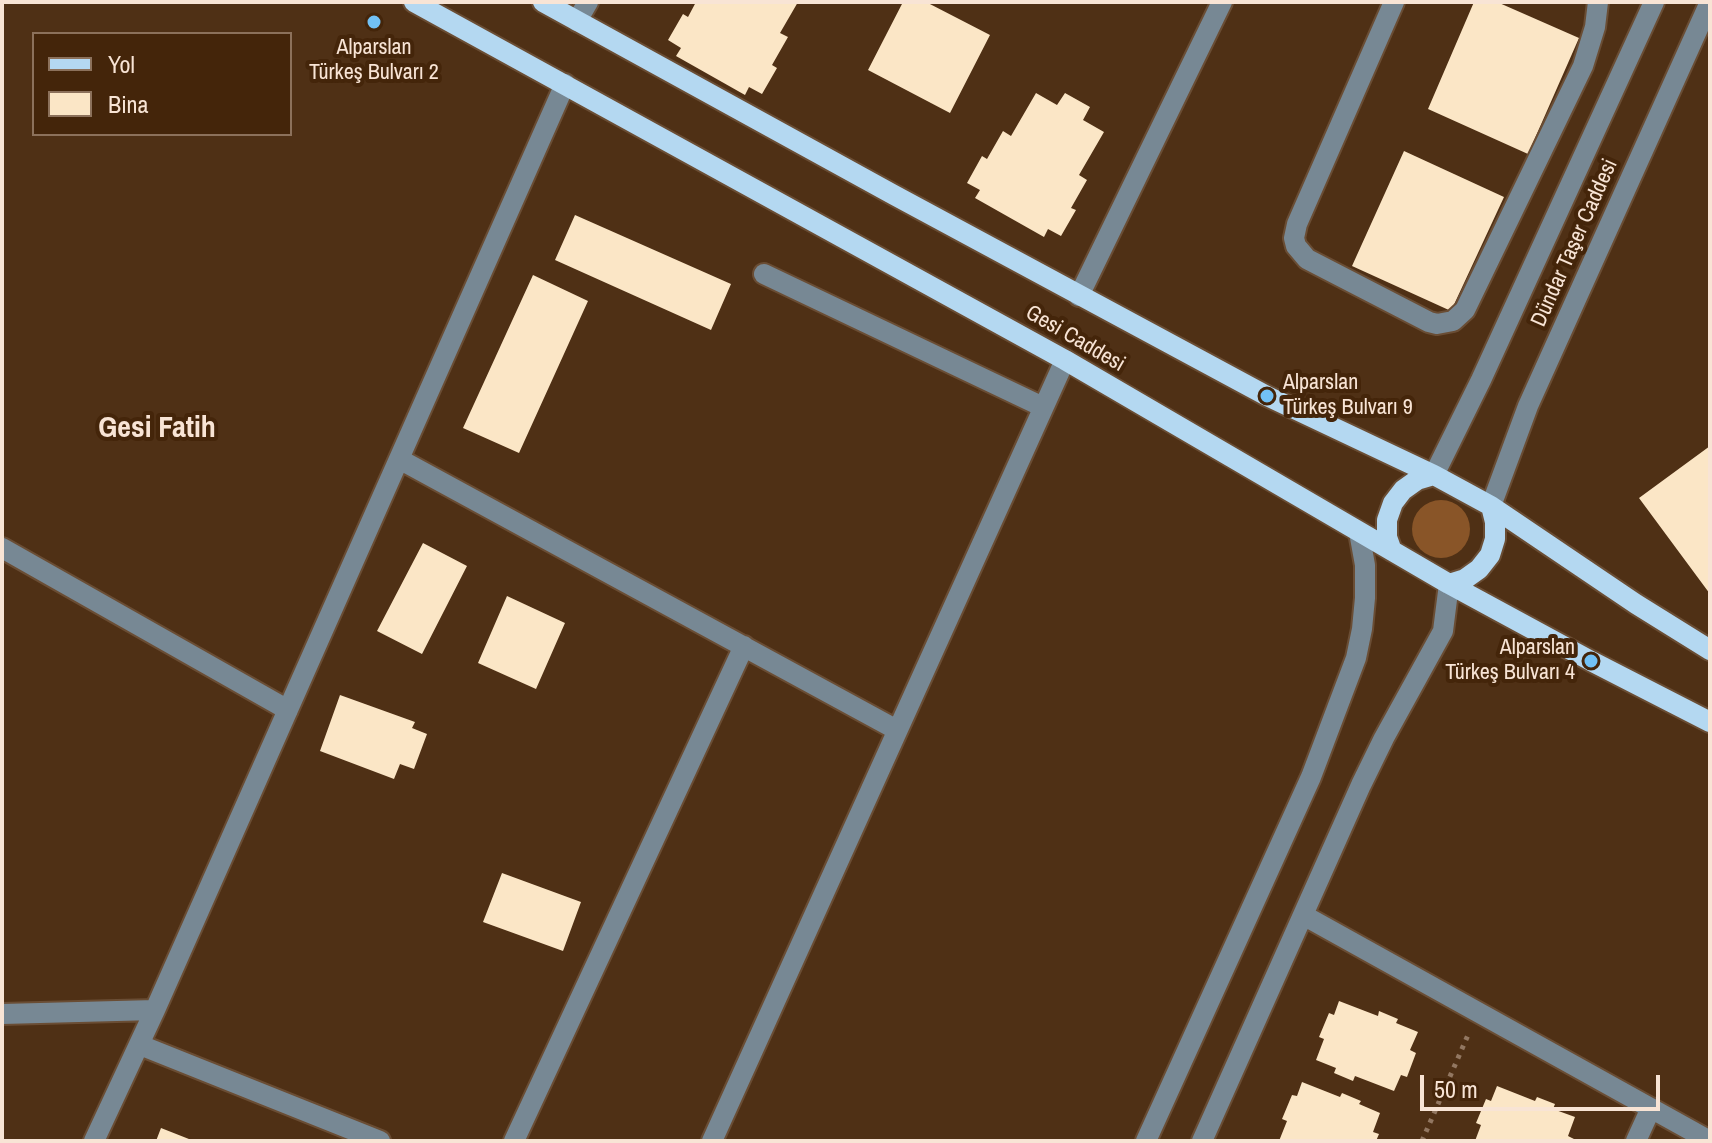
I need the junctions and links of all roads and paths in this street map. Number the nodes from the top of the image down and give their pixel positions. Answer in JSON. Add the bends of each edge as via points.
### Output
{"nodes":[{"id":1,"x":414,"y":2,"type":"edge"},
{"id":2,"x":543,"y":2,"type":"edge"},
{"id":3,"x":588,"y":2,"type":"edge"},
{"id":4,"x":1222,"y":2,"type":"edge"},
{"id":5,"x":1394,"y":2,"type":"edge"},
{"id":6,"x":1598,"y":2,"type":"edge"},
{"id":7,"x":1654,"y":2,"type":"edge"},
{"id":8,"x":1710,"y":2,"type":"edge"},
{"id":9,"x":577,"y":21,"type":"junction"},
{"id":10,"x":565,"y":84,"type":"junction"},
{"id":11,"x":764,"y":274,"type":"dead end"},
{"id":12,"x":1079,"y":296,"type":"junction"},
{"id":13,"x":1065,"y":360,"type":"junction"},
{"id":14,"x":1043,"y":407,"type":"junction"},
{"id":15,"x":399,"y":459,"type":"junction"},
{"id":16,"x":1434,"y":475,"type":"junction"},
{"id":17,"x":1491,"y":506,"type":"junction"},
{"id":18,"x":1359,"y":532,"type":"junction"},
{"id":19,"x":2,"y":548,"type":"edge"},
{"id":20,"x":1392,"y":551,"type":"junction"},
{"id":21,"x":1449,"y":584,"type":"junction"},
{"id":22,"x":744,"y":646,"type":"junction"},
{"id":23,"x":1710,"y":650,"type":"edge"},
{"id":24,"x":288,"y":710,"type":"junction"},
{"id":25,"x":1710,"y":722,"type":"edge"},
{"id":26,"x":897,"y":730,"type":"junction"},
{"id":27,"x":1303,"y":915,"type":"junction"},
{"id":28,"x":155,"y":1010,"type":"junction"},
{"id":29,"x":1478,"y":1012,"type":"junction"},
{"id":30,"x":2,"y":1014,"type":"edge"},
{"id":31,"x":140,"y":1045,"type":"junction"},
{"id":32,"x":1651,"y":1108,"type":"junction"},
{"id":33,"x":94,"y":1141,"type":"edge"},
{"id":34,"x":380,"y":1141,"type":"edge"},
{"id":35,"x":514,"y":1141,"type":"edge"},
{"id":36,"x":712,"y":1141,"type":"edge"},
{"id":37,"x":1146,"y":1141,"type":"edge"},
{"id":38,"x":1202,"y":1141,"type":"edge"},
{"id":39,"x":1422,"y":1141,"type":"edge"},
{"id":40,"x":1636,"y":1141,"type":"edge"},
{"id":41,"x":1710,"y":1141,"type":"edge"}],
"edges":[{"from":1,"to":10,"type":"main road","name":"Gesi Caddesi"},
{"from":2,"to":9,"type":"main road","name":"Gesi Caddesi"},
{"from":3,"to":9,"type":"street"},
{"from":4,"to":12,"type":"street"},
{"from":5,"to":6,"type":"street","via":[[1294,238],[1307,259],[1437,324],[1453,321],[1465,310],[1583,66]]},
{"from":7,"to":16,"type":"street","name":"Dündar Taşer Caddesi"},
{"from":8,"to":17,"type":"street","name":"Dündar Taşer Caddesi","via":[[1528,406]]},
{"from":9,"to":12,"type":"main road","name":"Gesi Caddesi"},
{"from":10,"to":13,"type":"main road","name":"Gesi Caddesi"},
{"from":10,"to":15,"type":"street"},
{"from":11,"to":14,"type":"street"},
{"from":12,"to":16,"type":"main road","name":"Gesi Caddesi","via":[[1267,396]]},
{"from":13,"to":14,"type":"street"},
{"from":13,"to":18,"type":"main road","name":"Gesi Caddesi"},
{"from":14,"to":26,"type":"street"},
{"from":15,"to":22,"type":"street"},
{"from":15,"to":24,"type":"street"},
{"from":16,"to":17,"type":"main road"},
{"from":16,"to":20,"type":"main road","via":[[1417,480],[1393,503],[1387,520]]},
{"from":17,"to":21,"type":"main road","via":[[1495,539],[1490,555],[1465,579]]},
{"from":17,"to":23,"type":"main road"},
{"from":18,"to":20,"type":"main road","name":"Gesi Caddesi"},
{"from":18,"to":37,"type":"street","via":[[1365,598],[1356,658],[1311,777]]},
{"from":19,"to":24,"type":"street"},
{"from":20,"to":21,"type":"main road","name":"Gesi Caddesi"},
{"from":21,"to":25,"type":"main road","name":"Gesi Caddesi"},
{"from":21,"to":27,"type":"street","via":[[1443,631],[1384,738]]},
{"from":22,"to":26,"type":"street"},
{"from":22,"to":35,"type":"street"},
{"from":24,"to":28,"type":"street"},
{"from":26,"to":36,"type":"street"},
{"from":27,"to":29,"type":"street"},
{"from":27,"to":38,"type":"street"},
{"from":28,"to":30,"type":"street"},
{"from":28,"to":31,"type":"street"},
{"from":29,"to":32,"type":"street"},
{"from":29,"to":39,"type":"path"},
{"from":31,"to":33,"type":"street"},
{"from":31,"to":34,"type":"street"},
{"from":32,"to":40,"type":"street"},
{"from":32,"to":41,"type":"street"}]}
